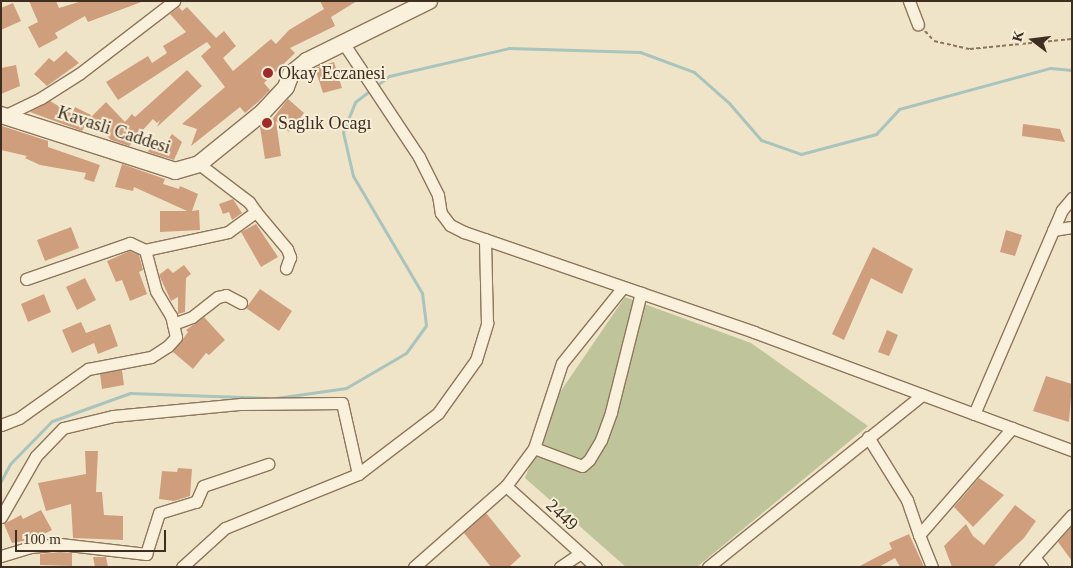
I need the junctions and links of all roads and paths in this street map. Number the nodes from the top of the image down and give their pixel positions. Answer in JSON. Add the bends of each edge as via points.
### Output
{"nodes":[{"id":1,"x":174,"y":1,"type":"edge"},
{"id":2,"x":429,"y":1,"type":"edge"},
{"id":3,"x":909,"y":1,"type":"edge"},
{"id":4,"x":918,"y":24,"type":"joint"},
{"id":5,"x":1072,"y":39,"type":"edge"},
{"id":6,"x":344,"y":44,"type":"junction"},
{"id":7,"x":3,"y":116,"type":"edge"},
{"id":8,"x":199,"y":164,"type":"junction"},
{"id":9,"x":1072,"y":198,"type":"edge"},
{"id":10,"x":256,"y":212,"type":"junction"},
{"id":11,"x":1072,"y":228,"type":"edge"},
{"id":12,"x":1053,"y":230,"type":"junction"},
{"id":13,"x":485,"y":239,"type":"junction"},
{"id":14,"x":145,"y":250,"type":"junction"},
{"id":15,"x":286,"y":268,"type":"dead end"},
{"id":16,"x":26,"y":280,"type":"dead end"},
{"id":17,"x":623,"y":288,"type":"junction"},
{"id":18,"x":641,"y":294,"type":"junction"},
{"id":19,"x":241,"y":303,"type":"dead end"},
{"id":20,"x":173,"y":324,"type":"junction"},
{"id":21,"x":922,"y":395,"type":"junction"},
{"id":22,"x":974,"y":414,"type":"junction"},
{"id":23,"x":1,"y":425,"type":"edge"},
{"id":24,"x":1012,"y":428,"type":"junction"},
{"id":25,"x":868,"y":437,"type":"junction"},
{"id":26,"x":534,"y":448,"type":"junction"},
{"id":27,"x":1072,"y":450,"type":"edge"},
{"id":28,"x":268,"y":464,"type":"dead end"},
{"id":29,"x":358,"y":474,"type":"junction"},
{"id":30,"x":506,"y":486,"type":"junction"},
{"id":31,"x":1072,"y":515,"type":"edge"},
{"id":32,"x":1,"y":517,"type":"edge"},
{"id":33,"x":919,"y":535,"type":"junction"},
{"id":34,"x":578,"y":554,"type":"junction"},
{"id":35,"x":1,"y":556,"type":"edge"},
{"id":36,"x":1034,"y":557,"type":"junction"},
{"id":37,"x":420,"y":565,"type":"edge"},
{"id":38,"x":182,"y":567,"type":"edge"},
{"id":39,"x":560,"y":567,"type":"edge"},
{"id":40,"x":596,"y":567,"type":"edge"},
{"id":41,"x":708,"y":567,"type":"edge"},
{"id":42,"x":932,"y":567,"type":"edge"},
{"id":43,"x":1026,"y":567,"type":"edge"},
{"id":44,"x":1042,"y":567,"type":"edge"}],
"edges":[{"from":1,"to":7,"type":"street","via":[[78,74],[41,98]]},
{"from":2,"to":6,"type":"street","name":"Kavasli Caddesi"},
{"from":3,"to":4,"type":"street"},
{"from":4,"to":5,"type":"path","via":[[934,41],[970,49]]},
{"from":6,"to":8,"type":"street","name":"Kavasli Caddesi","via":[[307,61],[291,74],[286,87],[262,113]]},
{"from":6,"to":13,"type":"street","via":[[419,157],[438,195],[441,213],[450,224]]},
{"from":7,"to":8,"type":"street","name":"Kavasli Caddesi","via":[[175,171]]},
{"from":8,"to":10,"type":"street","via":[[249,202]]},
{"from":9,"to":12,"type":"street"},
{"from":10,"to":14,"type":"street","via":[[228,232]]},
{"from":10,"to":15,"type":"street","via":[[287,249],[290,257]]},
{"from":11,"to":12,"type":"street"},
{"from":12,"to":22,"type":"street"},
{"from":13,"to":17,"type":"street"},
{"from":13,"to":29,"type":"street","via":[[487,323],[476,360],[438,413]]},
{"from":14,"to":16,"type":"street","via":[[130,244],[123,245]]},
{"from":14,"to":20,"type":"street","via":[[156,291]]},
{"from":17,"to":18,"type":"street"},
{"from":17,"to":26,"type":"street","via":[[562,363]]},
{"from":18,"to":21,"type":"street"},
{"from":18,"to":26,"type":"street","via":[[611,412],[601,440],[589,460],[582,466]]},
{"from":19,"to":20,"type":"street","via":[[226,296],[218,297],[192,317]]},
{"from":20,"to":23,"type":"street","via":[[176,336],[168,346],[151,357],[88,369],[19,418]]},
{"from":21,"to":22,"type":"street"},
{"from":21,"to":25,"type":"street"},
{"from":22,"to":24,"type":"street"},
{"from":24,"to":27,"type":"street"},
{"from":24,"to":33,"type":"street"},
{"from":25,"to":33,"type":"street","via":[[907,500]]},
{"from":25,"to":41,"type":"street"},
{"from":26,"to":30,"type":"street"},
{"from":28,"to":35,"type":"street","via":[[203,486],[196,502],[159,513],[146,554],[60,544],[31,547]]},
{"from":29,"to":32,"type":"street","via":[[342,402],[241,404],[112,416],[63,428],[36,456]]},
{"from":29,"to":38,"type":"street","via":[[225,528]]},
{"from":30,"to":34,"type":"street","name":"2449"},
{"from":30,"to":37,"type":"street"},
{"from":31,"to":36,"type":"street"},
{"from":33,"to":42,"type":"street"},
{"from":34,"to":39,"type":"street"},
{"from":34,"to":40,"type":"street","name":"2449"},
{"from":36,"to":43,"type":"street"},
{"from":36,"to":44,"type":"street"}]}
